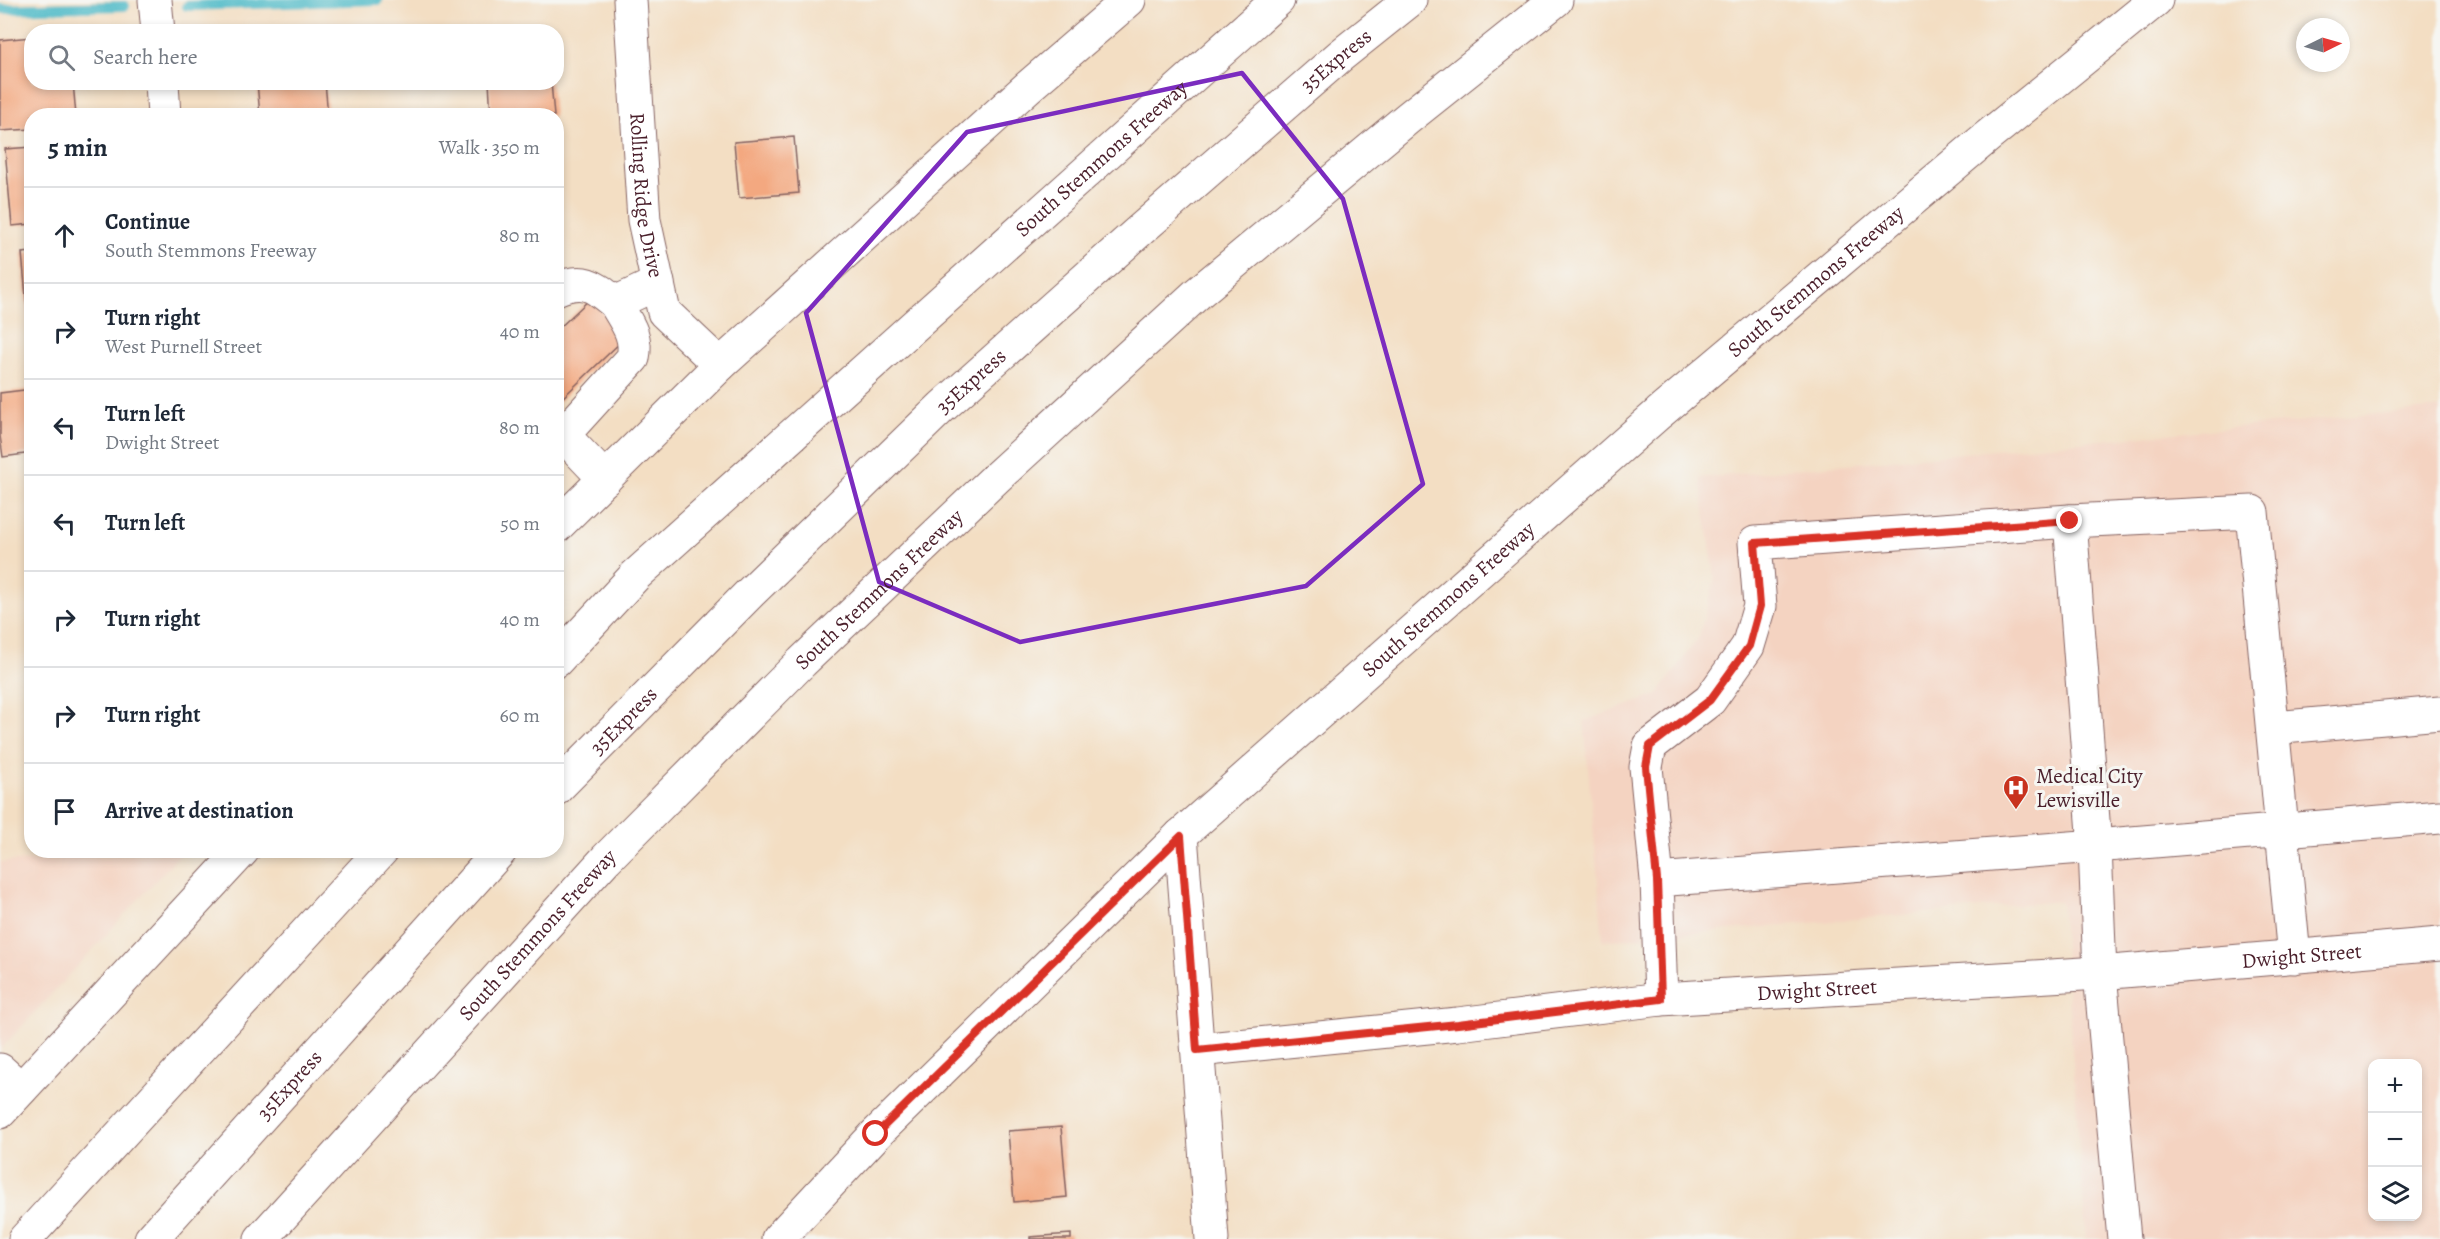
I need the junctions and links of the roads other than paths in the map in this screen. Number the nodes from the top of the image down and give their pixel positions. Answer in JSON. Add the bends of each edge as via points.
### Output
{"nodes":[{"id":1,"x":155,"y":0,"type":"edge"},
{"id":2,"x":630,"y":0,"type":"edge"},
{"id":3,"x":1129,"y":0,"type":"edge"},
{"id":4,"x":1278,"y":0,"type":"edge"},
{"id":5,"x":1410,"y":0,"type":"edge"},
{"id":6,"x":1556,"y":0,"type":"edge"},
{"id":7,"x":2156,"y":0,"type":"edge"},
{"id":8,"x":157,"y":24,"type":"edge"},
{"id":9,"x":162,"y":90,"type":"edge"},
{"id":10,"x":164,"y":108,"type":"edge"},
{"id":11,"x":658,"y":283,"type":"junction"},
{"id":12,"x":564,"y":287,"type":"edge"},
{"id":13,"x":615,"y":303,"type":"junction"},
{"id":14,"x":720,"y":365,"type":"junction"},
{"id":15,"x":564,"y":434,"type":"edge"},
{"id":16,"x":564,"y":442,"type":"edge"},
{"id":17,"x":605,"y":479,"type":"junction"},
{"id":18,"x":564,"y":519,"type":"edge"},
{"id":19,"x":2070,"y":521,"type":"junction"},
{"id":20,"x":564,"y":652,"type":"edge"},
{"id":21,"x":2440,"y":713,"type":"edge"},
{"id":22,"x":2273,"y":728,"type":"junction"},
{"id":23,"x":564,"y":781,"type":"edge"},
{"id":24,"x":2440,"y":817,"type":"edge"},
{"id":25,"x":2282,"y":830,"type":"junction"},
{"id":26,"x":1181,"y":836,"type":"junction"},
{"id":27,"x":2096,"y":846,"type":"junction"},
{"id":28,"x":235,"y":858,"type":"edge"},
{"id":29,"x":375,"y":858,"type":"edge"},
{"id":30,"x":494,"y":858,"type":"edge"},
{"id":31,"x":1657,"y":880,"type":"junction"},
{"id":32,"x":2440,"y":944,"type":"edge"},
{"id":33,"x":2294,"y":957,"type":"junction"},
{"id":34,"x":2100,"y":974,"type":"junction"},
{"id":35,"x":1661,"y":999,"type":"junction"},
{"id":36,"x":1197,"y":1050,"type":"junction"},
{"id":37,"x":7,"y":1091,"type":"edge"},
{"id":38,"x":25,"y":1239,"type":"edge"},
{"id":39,"x":151,"y":1239,"type":"edge"},
{"id":40,"x":261,"y":1239,"type":"edge"},
{"id":41,"x":778,"y":1239,"type":"edge"},
{"id":42,"x":1212,"y":1239,"type":"edge"},
{"id":43,"x":2124,"y":1239,"type":"edge"}],
"edges":[{"from":1,"to":8,"type":"main road"},
{"from":2,"to":11,"type":"main road","name":"Rolling Ridge Drive","via":[[644,219]]},
{"from":3,"to":14,"type":"main road"},
{"from":4,"to":20,"type":"main road","name":"South Stemmons Freeway","via":[[636,575]]},
{"from":5,"to":23,"type":"main road","name":"35Express","via":[[1146,224],[942,407],[750,592]]},
{"from":6,"to":40,"type":"main road","name":"South Stemmons Freeway","via":[[1198,294],[802,662],[606,859]]},
{"from":7,"to":26,"type":"main road","name":"South Stemmons Freeway","via":[[1659,413]]},
{"from":9,"to":10,"type":"main road"},
{"from":11,"to":13,"type":"main road"},
{"from":11,"to":14,"type":"main road","name":"Rolling Ridge Drive","via":[[664,312]]},
{"from":12,"to":13,"type":"main road","via":[[592,285]]},
{"from":13,"to":15,"type":"main road","via":[[634,336],[633,358]]},
{"from":14,"to":17,"type":"main road"},
{"from":16,"to":17,"type":"main road"},
{"from":17,"to":18,"type":"main road"},
{"from":19,"to":22,"type":"main road","via":[[2252,512]]},
{"from":19,"to":27,"type":"main road"},
{"from":19,"to":31,"type":"main road","via":[[1755,543],[1760,606],[1749,646],[1710,700],[1650,746],[1646,767]]},
{"from":21,"to":22,"type":"main road"},
{"from":22,"to":25,"type":"main road"},
{"from":24,"to":25,"type":"main road"},
{"from":25,"to":27,"type":"main road"},
{"from":25,"to":33,"type":"main road"},
{"from":26,"to":36,"type":"main road"},
{"from":26,"to":41,"type":"main road","name":"South Stemmons Freeway","via":[[876,1134]]},
{"from":27,"to":31,"type":"main road"},
{"from":27,"to":34,"type":"main road"},
{"from":28,"to":37,"type":"main road"},
{"from":29,"to":38,"type":"main road"},
{"from":30,"to":39,"type":"main road","name":"35Express"},
{"from":31,"to":35,"type":"main road"},
{"from":32,"to":33,"type":"main road","name":"Dwight Street"},
{"from":33,"to":34,"type":"main road","name":"Dwight Street"},
{"from":34,"to":35,"type":"main road","name":"Dwight Street"},
{"from":34,"to":43,"type":"main road"},
{"from":35,"to":36,"type":"main road","name":"Dwight Street"},
{"from":36,"to":42,"type":"main road"}]}
